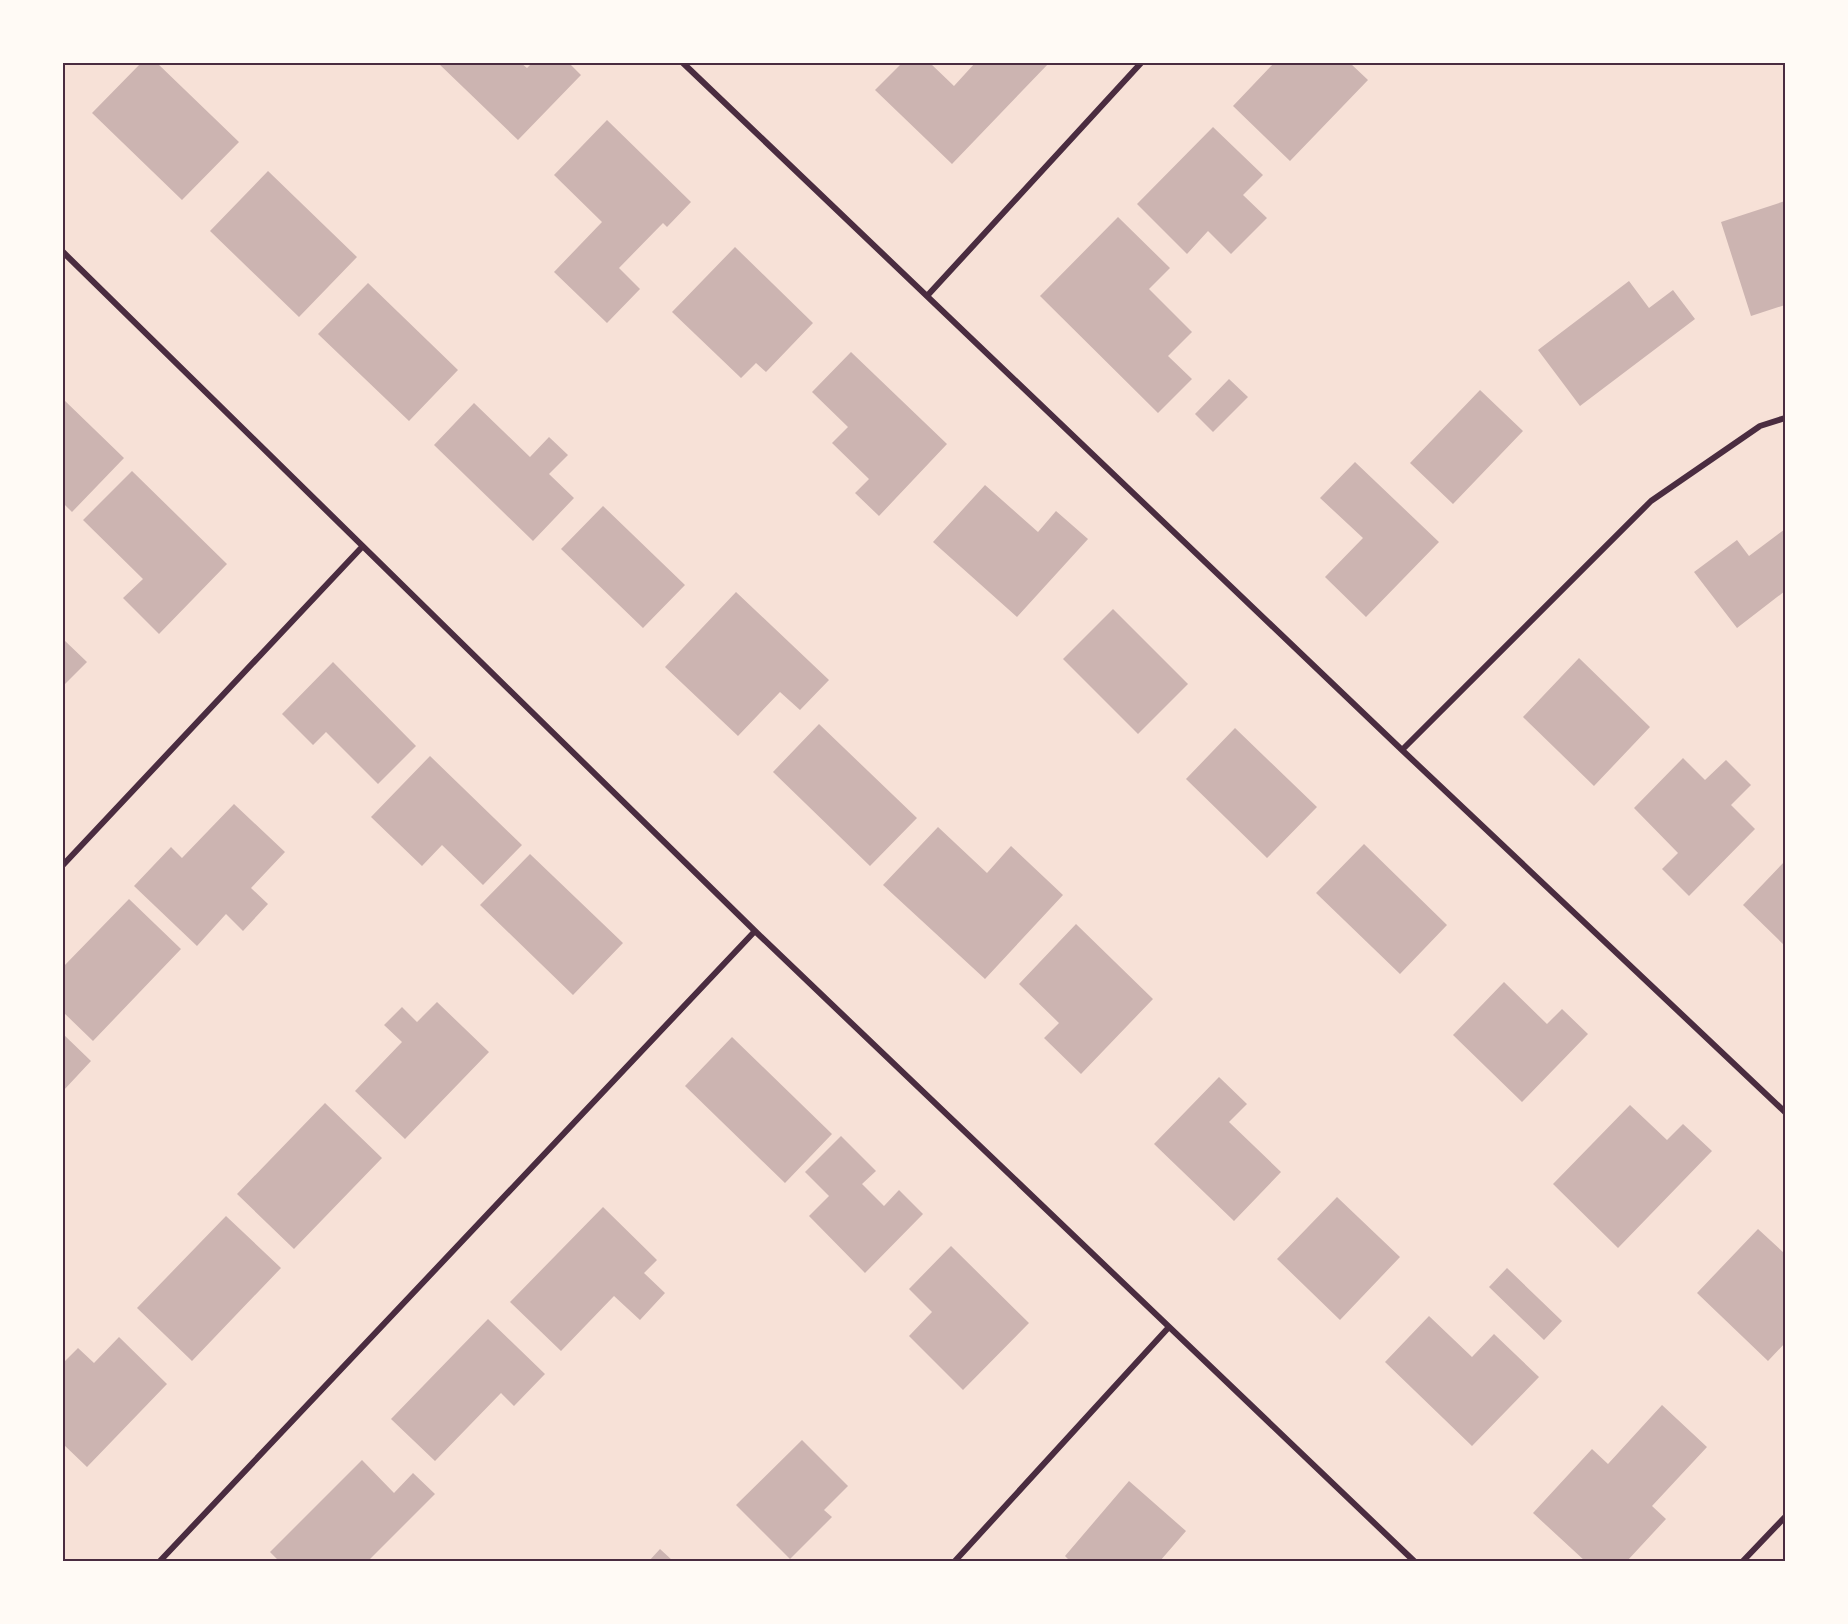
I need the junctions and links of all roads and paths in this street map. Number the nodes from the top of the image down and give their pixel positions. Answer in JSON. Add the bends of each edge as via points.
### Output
{"nodes":[{"id":1,"x":683,"y":63,"type":"edge"},
{"id":2,"x":1140,"y":63,"type":"edge"},
{"id":3,"x":63,"y":252,"type":"edge"},
{"id":4,"x":927,"y":296,"type":"junction"},
{"id":5,"x":1785,"y":418,"type":"edge"},
{"id":6,"x":362,"y":547,"type":"junction"},
{"id":7,"x":1402,"y":750,"type":"junction"},
{"id":8,"x":63,"y":865,"type":"edge"},
{"id":9,"x":756,"y":931,"type":"junction"},
{"id":10,"x":1785,"y":1112,"type":"edge"},
{"id":11,"x":1169,"y":1326,"type":"junction"},
{"id":12,"x":1785,"y":1517,"type":"edge"},
{"id":13,"x":160,"y":1561,"type":"edge"},
{"id":14,"x":955,"y":1561,"type":"edge"},
{"id":15,"x":1414,"y":1561,"type":"edge"},
{"id":16,"x":1743,"y":1561,"type":"edge"}],
"edges":[{"from":1,"to":4,"type":"street"},
{"from":2,"to":4,"type":"street"},
{"from":3,"to":6,"type":"street"},
{"from":4,"to":7,"type":"street"},
{"from":5,"to":7,"type":"street","via":[[1760,426],[1651,501]]},
{"from":6,"to":8,"type":"street"},
{"from":6,"to":9,"type":"street"},
{"from":7,"to":10,"type":"street"},
{"from":9,"to":11,"type":"street"},
{"from":9,"to":13,"type":"street"},
{"from":11,"to":14,"type":"street"},
{"from":11,"to":15,"type":"street"},
{"from":12,"to":16,"type":"street"}]}
